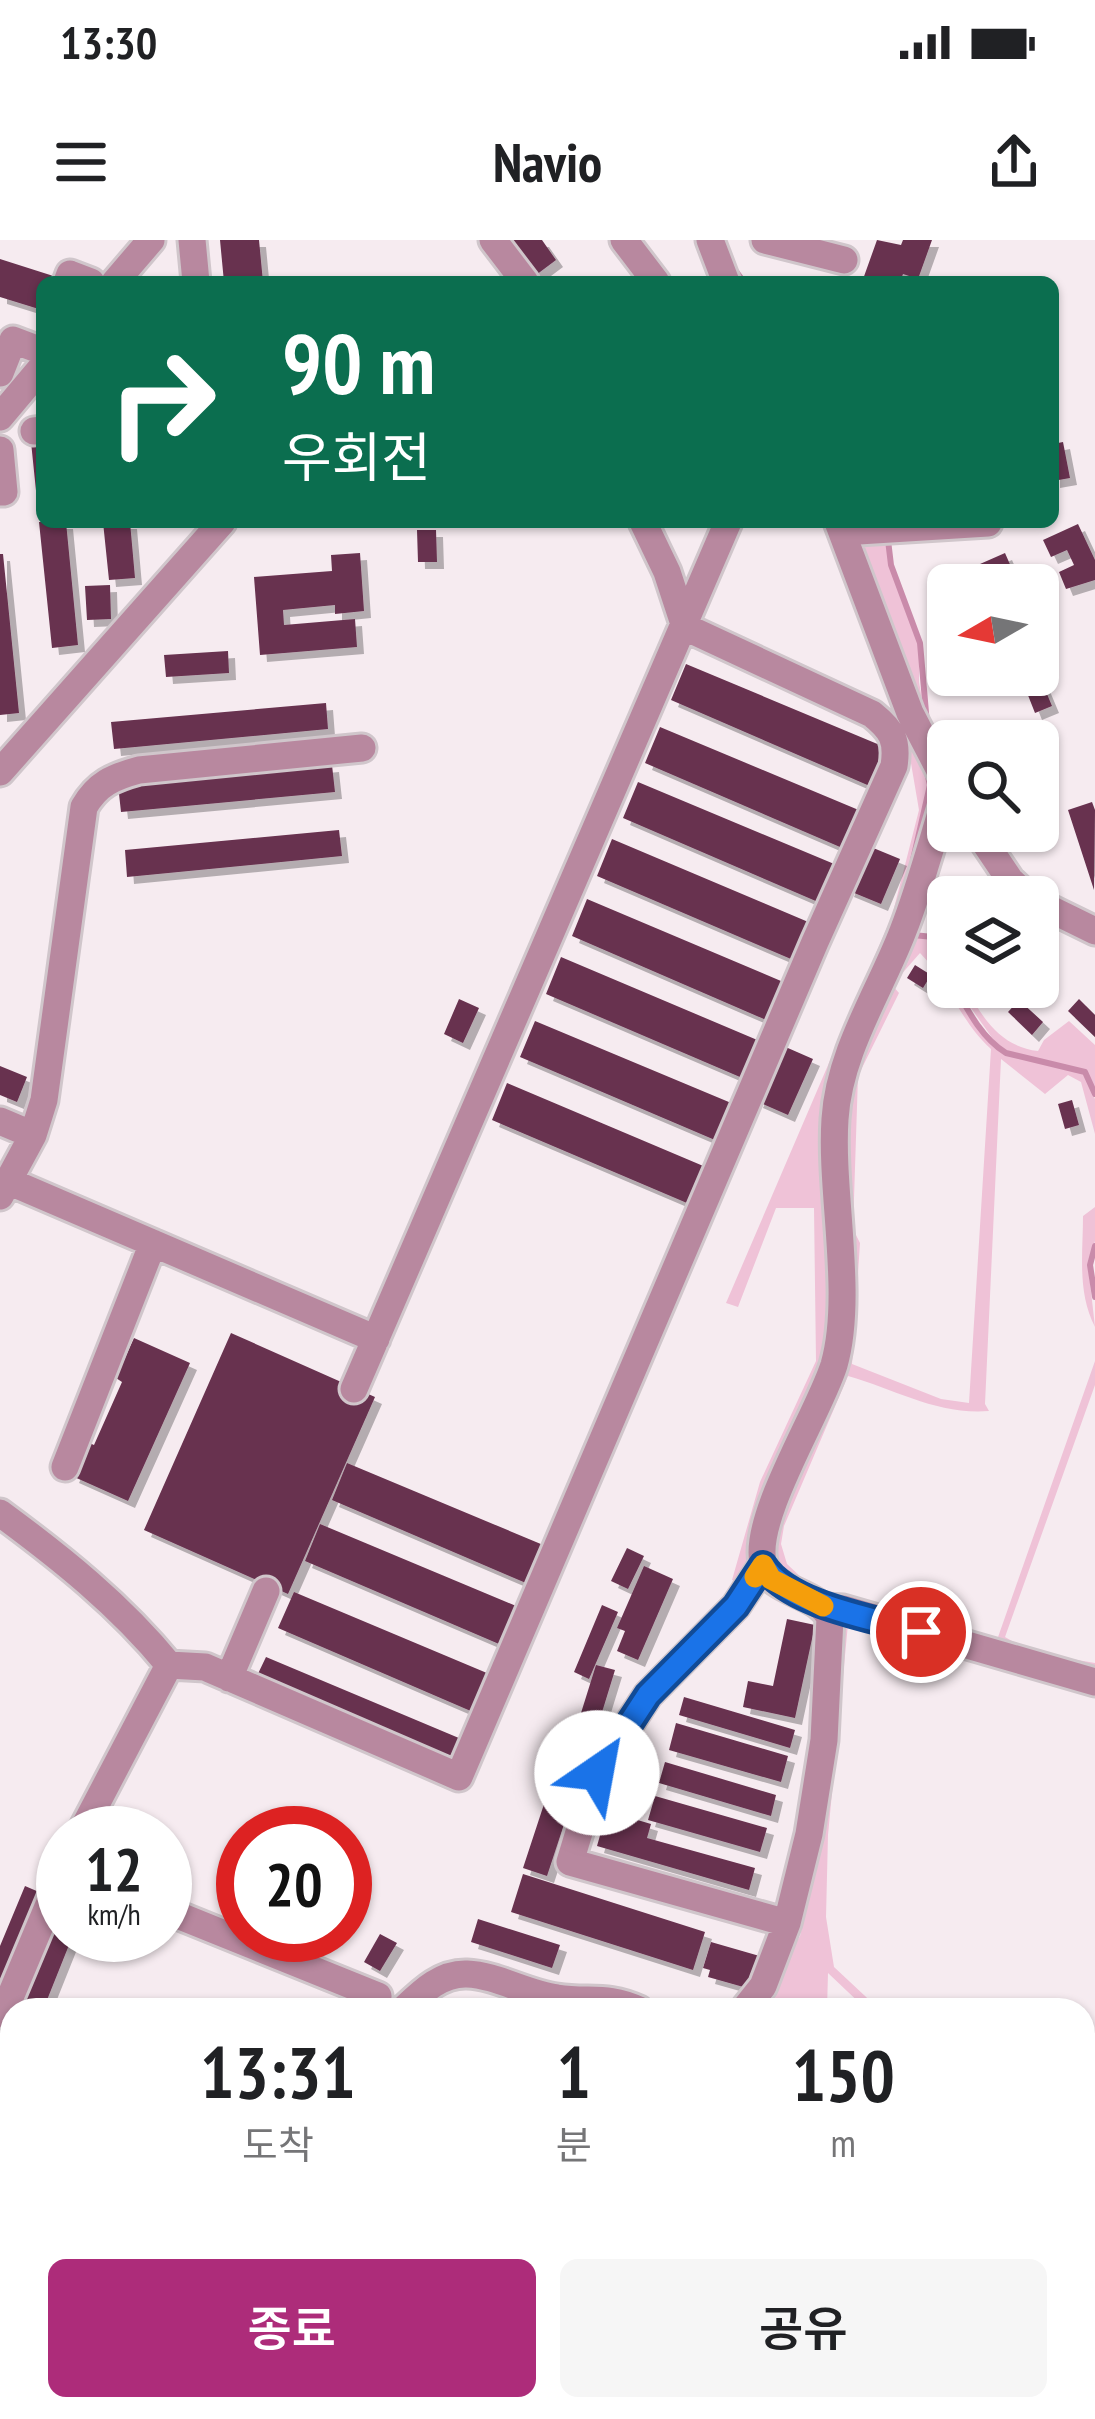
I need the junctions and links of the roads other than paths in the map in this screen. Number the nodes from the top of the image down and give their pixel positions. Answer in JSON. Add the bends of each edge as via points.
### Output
{"nodes":[{"id":1,"x":151,"y":240,"type":"edge"},
{"id":2,"x":191,"y":240,"type":"edge"},
{"id":3,"x":493,"y":240,"type":"edge"},
{"id":4,"x":623,"y":240,"type":"edge"},
{"id":5,"x":710,"y":240,"type":"edge"},
{"id":6,"x":765,"y":240,"type":"edge"},
{"id":7,"x":844,"y":260,"type":"dead end"},
{"id":8,"x":120,"y":276,"type":"edge"},
{"id":9,"x":195,"y":276,"type":"edge"},
{"id":10,"x":520,"y":276,"type":"edge"},
{"id":11,"x":651,"y":276,"type":"edge"},
{"id":12,"x":724,"y":276,"type":"edge"},
{"id":13,"x":36,"y":349,"type":"edge"},
{"id":14,"x":0,"y":373,"type":"edge"},
{"id":15,"x":36,"y":373,"type":"edge"},
{"id":16,"x":4,"y":405,"type":"edge"},
{"id":17,"x":0,"y":450,"type":"edge"},
{"id":18,"x":0,"y":492,"type":"edge"},
{"id":19,"x":216,"y":528,"type":"edge"},
{"id":20,"x":646,"y":528,"type":"edge"},
{"id":21,"x":726,"y":528,"type":"edge"},
{"id":22,"x":840,"y":528,"type":"edge"},
{"id":23,"x":685,"y":627,"type":"junction"},
{"id":24,"x":927,"y":747,"type":"edge"},
{"id":25,"x":362,"y":748,"type":"dead end"},
{"id":26,"x":0,"y":772,"type":"edge"},
{"id":27,"x":928,"y":852,"type":"edge"},
{"id":28,"x":1059,"y":913,"type":"edge"},
{"id":29,"x":1095,"y":931,"type":"edge"},
{"id":30,"x":0,"y":1121,"type":"edge"},
{"id":31,"x":33,"y":1135,"type":"junction"},
{"id":32,"x":4,"y":1188,"type":"edge"},
{"id":33,"x":153,"y":1243,"type":"junction"},
{"id":34,"x":376,"y":1340,"type":"junction"},
{"id":35,"x":354,"y":1389,"type":"dead end"},
{"id":36,"x":65,"y":1467,"type":"dead end"},
{"id":37,"x":0,"y":1513,"type":"edge"},
{"id":38,"x":763,"y":1565,"type":"junction"},
{"id":39,"x":266,"y":1591,"type":"dead end"},
{"id":40,"x":825,"y":1608,"type":"junction"},
{"id":41,"x":169,"y":1665,"type":"junction"},
{"id":42,"x":229,"y":1678,"type":"junction"},
{"id":43,"x":1095,"y":1682,"type":"edge"},
{"id":44,"x":95,"y":1806,"type":"edge"},
{"id":45,"x":192,"y":1921,"type":"edge"},
{"id":46,"x":787,"y":1923,"type":"junction"},
{"id":47,"x":36,"y":1935,"type":"edge"},
{"id":48,"x":10,"y":1998,"type":"edge"},
{"id":49,"x":379,"y":1998,"type":"edge"},
{"id":50,"x":402,"y":1998,"type":"edge"},
{"id":51,"x":556,"y":1998,"type":"edge"},
{"id":52,"x":754,"y":1998,"type":"edge"}],
"edges":[{"from":1,"to":8,"type":"street"},
{"from":2,"to":9,"type":"street"},
{"from":3,"to":10,"type":"street"},
{"from":4,"to":11,"type":"street"},
{"from":5,"to":12,"type":"street"},
{"from":6,"to":7,"type":"street"},
{"from":13,"to":14,"type":"street","via":[[13,340]]},
{"from":15,"to":16,"type":"street"},
{"from":17,"to":18,"type":"street"},
{"from":19,"to":26,"type":"street"},
{"from":20,"to":23,"type":"street"},
{"from":21,"to":23,"type":"street"},
{"from":22,"to":24,"type":"street"},
{"from":23,"to":34,"type":"street"},
{"from":23,"to":42,"type":"street","via":[[872,714],[890,729],[894,766],[459,1778]]},
{"from":25,"to":31,"type":"street","via":[[139,770],[94,789],[83,807]]},
{"from":27,"to":38,"type":"street","via":[[844,1067],[835,1120],[835,1362],[779,1494]]},
{"from":28,"to":29,"type":"street"},
{"from":30,"to":31,"type":"street"},
{"from":31,"to":32,"type":"street"},
{"from":32,"to":33,"type":"street"},
{"from":33,"to":34,"type":"street"},
{"from":33,"to":36,"type":"street"},
{"from":34,"to":35,"type":"street"},
{"from":37,"to":41,"type":"street","via":[[119,1610]]},
{"from":38,"to":40,"type":"street","via":[[771,1579]]},
{"from":38,"to":46,"type":"street","via":[[736,1606],[648,1695],[597,1773],[570,1862]]},
{"from":39,"to":42,"type":"street"},
{"from":40,"to":43,"type":"street"},
{"from":40,"to":46,"type":"street","via":[[824,1740]]},
{"from":41,"to":42,"type":"street"},
{"from":41,"to":44,"type":"street"},
{"from":45,"to":49,"type":"street"},
{"from":46,"to":52,"type":"street"},
{"from":47,"to":48,"type":"street"},
{"from":50,"to":51,"type":"street","via":[[468,1974]]}]}
